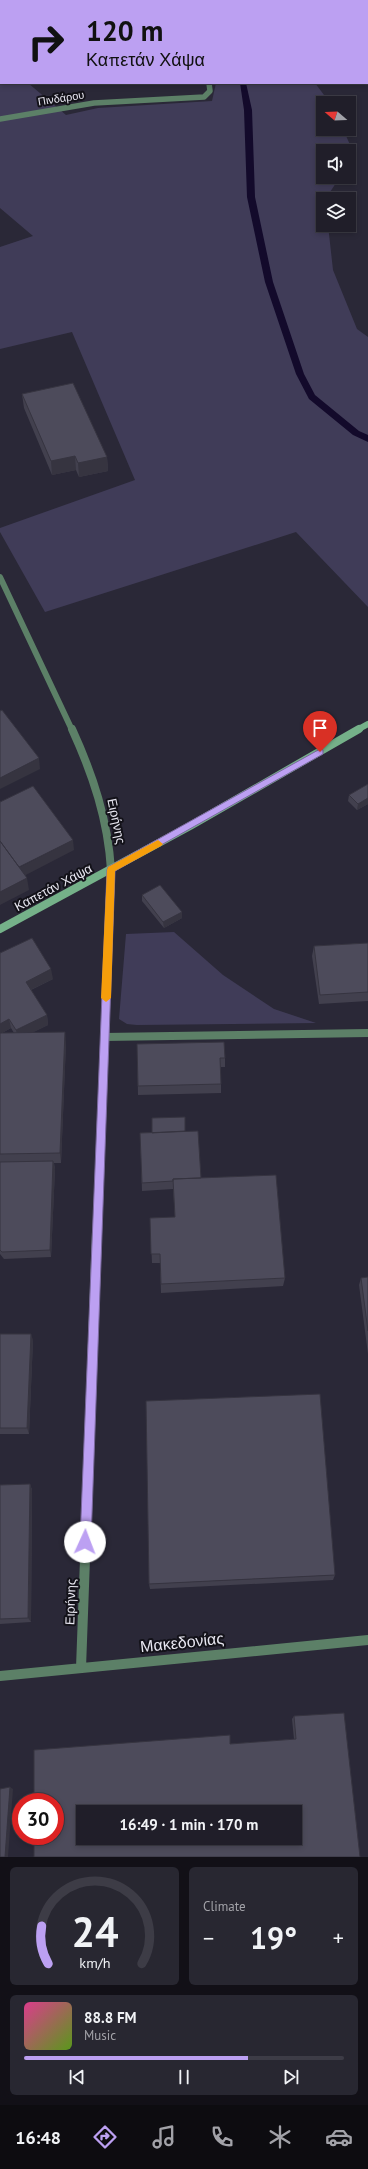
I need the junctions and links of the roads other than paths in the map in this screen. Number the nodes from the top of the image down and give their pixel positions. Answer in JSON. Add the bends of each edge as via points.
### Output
{"nodes":[{"id":1,"x":209,"y":84,"type":"edge"},
{"id":2,"x":0,"y":119,"type":"edge"},
{"id":3,"x":0,"y":577,"type":"edge"},
{"id":4,"x":368,"y":724,"type":"edge"},
{"id":5,"x":111,"y":870,"type":"junction"},
{"id":6,"x":0,"y":929,"type":"edge"},
{"id":7,"x":368,"y":1032,"type":"edge"},
{"id":8,"x":104,"y":1037,"type":"junction"},
{"id":9,"x":368,"y":1640,"type":"edge"},
{"id":10,"x":81,"y":1668,"type":"junction"},
{"id":11,"x":0,"y":1676,"type":"edge"}],
"edges":[{"from":1,"to":2,"type":"street","name":"Πινδάρου","via":[[209,94],[204,97],[94,103]]},
{"from":3,"to":5,"type":"street","name":"Ειρήνης","via":[[90,771],[107,823]]},
{"from":4,"to":5,"type":"main road","name":"Καπετάν Χάψα"},
{"from":5,"to":6,"type":"main road","name":"Καπετάν Χάψα"},
{"from":5,"to":8,"type":"street","name":"Ειρήνης"},
{"from":7,"to":8,"type":"street"},
{"from":8,"to":10,"type":"street","name":"Ειρήνης"},
{"from":9,"to":10,"type":"street","name":"Μακεδονίας"},
{"from":10,"to":11,"type":"street","name":"Μακεδονίας"}]}
